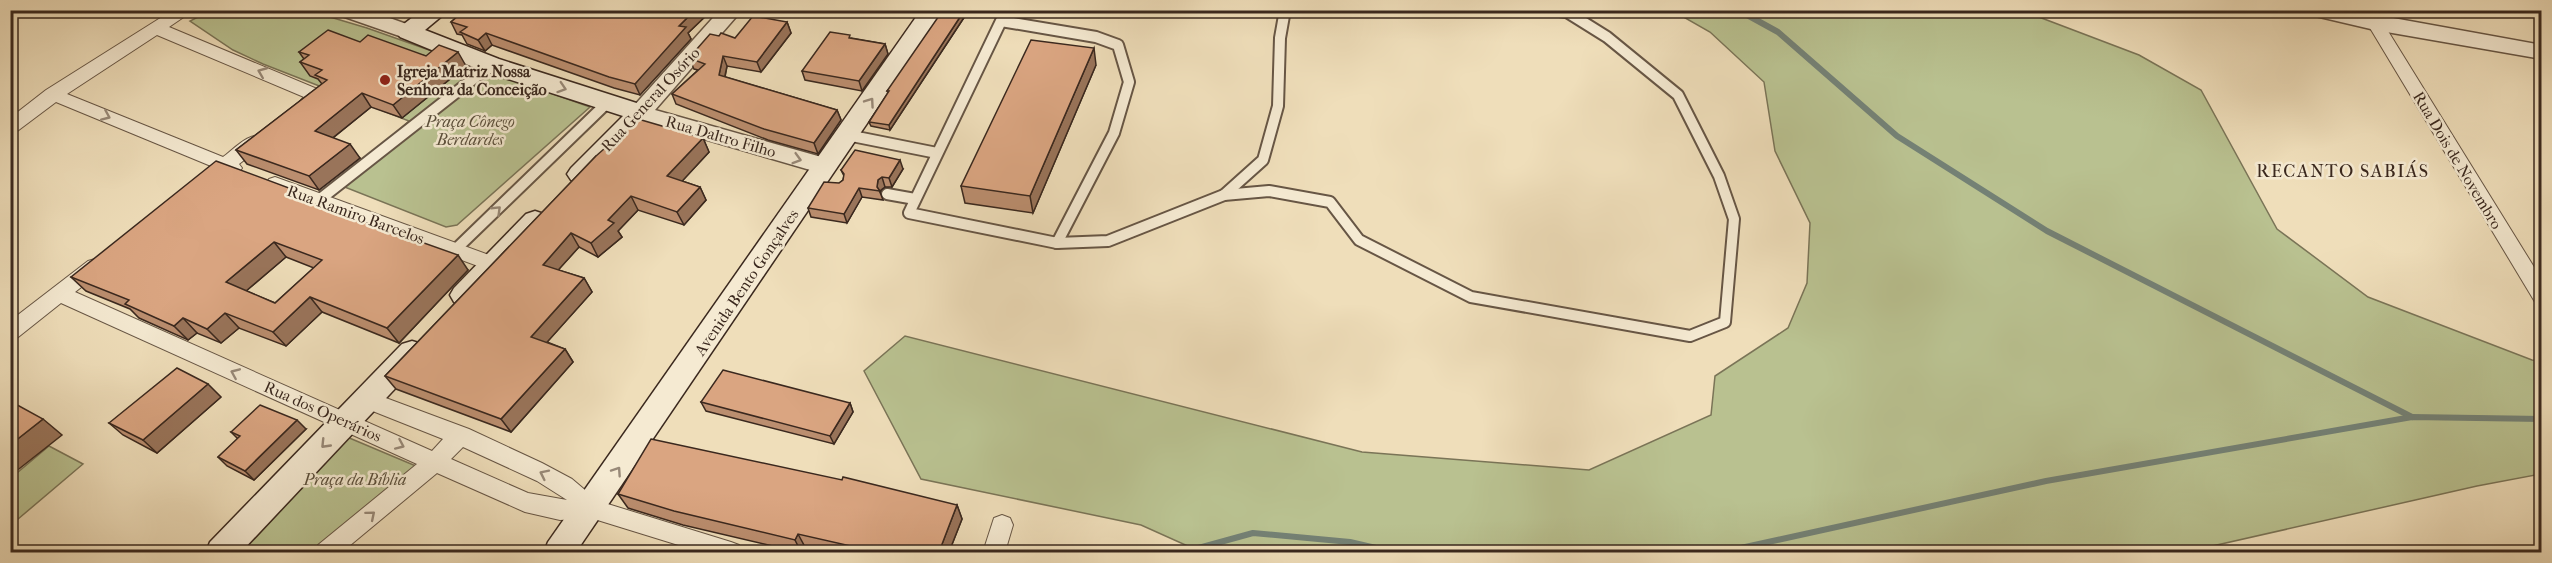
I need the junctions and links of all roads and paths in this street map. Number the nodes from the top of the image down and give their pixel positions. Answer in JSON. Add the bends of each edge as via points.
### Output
{"nodes":[{"id":1,"x":186,"y":10,"type":"edge"},
{"id":2,"x":346,"y":10,"type":"edge"},
{"id":3,"x":438,"y":10,"type":"edge"},
{"id":4,"x":732,"y":10,"type":"edge"},
{"id":5,"x":933,"y":10,"type":"edge"},
{"id":6,"x":1285,"y":10,"type":"edge"},
{"id":7,"x":1552,"y":10,"type":"edge"},
{"id":8,"x":2318,"y":10,"type":"edge"},
{"id":9,"x":2375,"y":23,"type":"junction"},
{"id":10,"x":156,"y":28,"type":"junction"},
{"id":11,"x":408,"y":32,"type":"junction"},
{"id":12,"x":2541,"y":52,"type":"edge"},
{"id":13,"x":491,"y":65,"type":"junction"},
{"id":14,"x":52,"y":94,"type":"junction"},
{"id":15,"x":608,"y":102,"type":"junction"},
{"id":16,"x":640,"y":113,"type":"junction"},
{"id":17,"x":291,"y":117,"type":"edge"},
{"id":18,"x":10,"y":128,"type":"edge"},
{"id":19,"x":272,"y":131,"type":"edge"},
{"id":20,"x":847,"y":135,"type":"junction"},
{"id":21,"x":937,"y":153,"type":"junction"},
{"id":22,"x":224,"y":165,"type":"junction"},
{"id":23,"x":821,"y":176,"type":"junction"},
{"id":24,"x":188,"y":194,"type":"edge"},
{"id":25,"x":887,"y":194,"type":"dead end"},
{"id":26,"x":1224,"y":195,"type":"junction"},
{"id":27,"x":915,"y":199,"type":"junction"},
{"id":28,"x":319,"y":200,"type":"junction"},
{"id":29,"x":1057,"y":243,"type":"junction"},
{"id":30,"x":454,"y":250,"type":"junction"},
{"id":31,"x":105,"y":258,"type":"edge"},
{"id":32,"x":493,"y":264,"type":"junction"},
{"id":33,"x":59,"y":294,"type":"junction"},
{"id":34,"x":2541,"y":297,"type":"edge"},
{"id":35,"x":10,"y":332,"type":"edge"},
{"id":36,"x":366,"y":400,"type":"junction"},
{"id":37,"x":346,"y":421,"type":"junction"},
{"id":38,"x":461,"y":435,"type":"junction"},
{"id":39,"x":436,"y":461,"type":"junction"},
{"id":40,"x":591,"y":508,"type":"junction"},
{"id":41,"x":1002,"y":525,"type":"dead end"},
{"id":42,"x":221,"y":552,"type":"edge"},
{"id":43,"x":326,"y":552,"type":"edge"},
{"id":44,"x":558,"y":552,"type":"edge"},
{"id":45,"x":730,"y":552,"type":"edge"},
{"id":46,"x":994,"y":552,"type":"edge"}],
"edges":[{"from":1,"to":10,"type":"street"},
{"from":2,"to":11,"type":"street","name":"Rua Daltro Filho"},
{"from":3,"to":11,"type":"main road"},
{"from":4,"to":16,"type":"street","name":"Rua General Osório"},
{"from":20,"to":5,"type":"main road","name":"Avenida Bento Gonçalves","one_way":true},
{"from":6,"to":26,"type":"lane","via":[[1278,106],[1263,160]]},
{"from":7,"to":26,"type":"lane","via":[[1566,12],[1607,37],[1678,95],[1719,176],[1734,219],[1725,322],[1690,336],[1471,297],[1359,240],[1330,202],[1269,191]]},
{"from":8,"to":9,"type":"street"},
{"from":9,"to":12,"type":"street"},
{"from":9,"to":34,"type":"street","name":"Rua Dois de Novembro"},
{"from":10,"to":14,"type":"street"},
{"from":17,"to":10,"type":"street","one_way":true,"via":[[316,95]]},
{"from":11,"to":13,"type":"main road","name":"Rua Daltro Filho"},
{"from":13,"to":15,"type":"main road","name":"Rua Daltro Filho","one_way":true},
{"from":13,"to":28,"type":"lane"},
{"from":14,"to":18,"type":"street"},
{"from":14,"to":22,"type":"street","name":"Rua Ramiro Barcelos","one_way":true},
{"from":15,"to":16,"type":"main road","name":"Rua Daltro Filho"},
{"from":30,"to":15,"type":"lane","one_way":true},
{"from":16,"to":23,"type":"street","name":"Rua Daltro Filho","one_way":true},
{"from":16,"to":32,"type":"main road","name":"Rua General Osório"},
{"from":19,"to":22,"type":"street"},
{"from":20,"to":21,"type":"lane"},
{"from":20,"to":23,"type":"main road","name":"Avenida Bento Gonçalves"},
{"from":21,"to":27,"type":"lane"},
{"from":21,"to":29,"type":"lane","via":[[1001,21],[1119,45],[1129,82],[1114,133]]},
{"from":22,"to":24,"type":"street"},
{"from":22,"to":28,"type":"street","name":"Rua Ramiro Barcelos"},
{"from":40,"to":23,"type":"main road","name":"Avenida Bento Gonçalves","one_way":true},
{"from":25,"to":27,"type":"lane"},
{"from":26,"to":29,"type":"lane","via":[[1108,241]]},
{"from":27,"to":29,"type":"lane","via":[[909,213]]},
{"from":28,"to":30,"type":"street","name":"Rua Ramiro Barcelos"},
{"from":30,"to":32,"type":"street","name":"Rua Ramiro Barcelos"},
{"from":31,"to":33,"type":"street"},
{"from":32,"to":36,"type":"main road","name":"Rua General Osório"},
{"from":33,"to":35,"type":"street"},
{"from":37,"to":33,"type":"street","name":"Rua dos Operários","one_way":true},
{"from":36,"to":37,"type":"main road","name":"Rua General Osório"},
{"from":36,"to":38,"type":"street","name":"Rua dos Operários"},
{"from":37,"to":39,"type":"street","name":"Rua dos Operários","one_way":true},
{"from":37,"to":42,"type":"main road","name":"Rua General Osório","one_way":true},
{"from":38,"to":39,"type":"street"},
{"from":40,"to":38,"type":"street","name":"Rua dos Operários","one_way":true,"via":[[576,492],[551,477]]},
{"from":39,"to":40,"type":"street","name":"Rua dos Operários","via":[[525,502],[560,510]]},
{"from":43,"to":39,"type":"street","one_way":true},
{"from":40,"to":44,"type":"main road","name":"Avenida Bento Gonçalves"},
{"from":40,"to":45,"type":"street","name":"Rua dos Operários"},
{"from":41,"to":46,"type":"street"}]}
